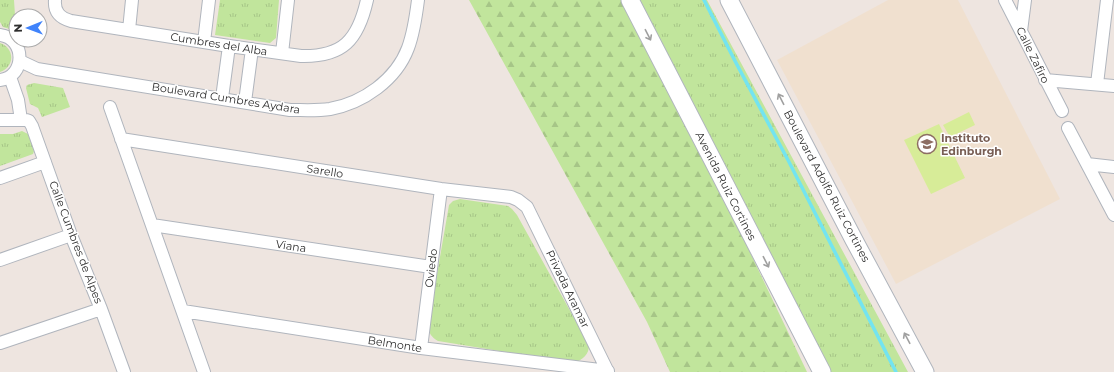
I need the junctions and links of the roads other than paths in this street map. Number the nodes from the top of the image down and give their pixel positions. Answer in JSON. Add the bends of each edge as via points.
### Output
{"nodes":[{"id":1,"x":55,"y":0,"type":"edge"},
{"id":2,"x":132,"y":0,"type":"edge"},
{"id":3,"x":209,"y":0,"type":"edge"},
{"id":4,"x":288,"y":0,"type":"edge"},
{"id":5,"x":367,"y":0,"type":"edge"},
{"id":6,"x":418,"y":0,"type":"edge"},
{"id":7,"x":630,"y":0,"type":"edge"},
{"id":8,"x":729,"y":0,"type":"edge"},
{"id":9,"x":1005,"y":0,"type":"edge"},
{"id":10,"x":1026,"y":0,"type":"edge"},
{"id":11,"x":1107,"y":0,"type":"edge"},
{"id":12,"x":129,"y":30,"type":"junction"},
{"id":13,"x":1021,"y":31,"type":"junction"},
{"id":14,"x":0,"y":35,"type":"edge"},
{"id":15,"x":204,"y":42,"type":"junction"},
{"id":16,"x":229,"y":46,"type":"junction"},
{"id":17,"x":252,"y":49,"type":"junction"},
{"id":18,"x":282,"y":53,"type":"junction"},
{"id":19,"x":20,"y":61,"type":"junction"},
{"id":20,"x":5,"y":79,"type":"edge"},
{"id":21,"x":1045,"y":80,"type":"junction"},
{"id":22,"x":1097,"y":84,"type":"junction"},
{"id":23,"x":1114,"y":86,"type":"edge"},
{"id":24,"x":222,"y":98,"type":"junction"},
{"id":25,"x":245,"y":102,"type":"junction"},
{"id":26,"x":110,"y":107,"type":"dead end"},
{"id":27,"x":1062,"y":111,"type":"dead end"},
{"id":28,"x":0,"y":120,"type":"edge"},
{"id":29,"x":21,"y":120,"type":"junction"},
{"id":30,"x":1068,"y":128,"type":"dead end"},
{"id":31,"x":121,"y":139,"type":"junction"},
{"id":32,"x":45,"y":162,"type":"junction"},
{"id":33,"x":1087,"y":164,"type":"junction"},
{"id":34,"x":1114,"y":167,"type":"edge"},
{"id":35,"x":0,"y":178,"type":"edge"},
{"id":36,"x":441,"y":189,"type":"junction"},
{"id":37,"x":527,"y":207,"type":"joint"},
{"id":38,"x":1114,"y":215,"type":"edge"},
{"id":39,"x":152,"y":225,"type":"junction"},
{"id":40,"x":71,"y":235,"type":"junction"},
{"id":41,"x":0,"y":260,"type":"edge"},
{"id":42,"x":431,"y":267,"type":"junction"},
{"id":43,"x":101,"y":309,"type":"junction"},
{"id":44,"x":183,"y":311,"type":"junction"},
{"id":45,"x":0,"y":343,"type":"edge"},
{"id":46,"x":421,"y":348,"type":"junction"},
{"id":47,"x":124,"y":372,"type":"edge"},
{"id":48,"x":204,"y":372,"type":"edge"},
{"id":49,"x":608,"y":372,"type":"edge"},
{"id":50,"x":822,"y":372,"type":"edge"},
{"id":51,"x":925,"y":372,"type":"edge"}],
"edges":[{"from":1,"to":12,"type":"street","name":"Cumbres del Alba","via":[[56,12],[65,20]]},
{"from":2,"to":12,"type":"street"},
{"from":3,"to":15,"type":"street"},
{"from":4,"to":18,"type":"street"},
{"from":5,"to":18,"type":"street","name":"Cumbres del Alba","via":[[357,30],[347,43],[337,50],[313,56]]},
{"from":6,"to":25,"type":"street","name":"Boulevard Cumbres Aydara","via":[[408,49],[398,66],[387,80],[360,98],[345,105],[312,110],[290,110]]},
{"from":7,"to":50,"type":"main road","name":"Avenida Ruiz Cortines","one_way":true},
{"from":51,"to":8,"type":"main road","name":"Boulevard Adolfo Ruiz Cortines","one_way":true},
{"from":9,"to":13,"type":"street","name":"Calle Zafiro"},
{"from":10,"to":13,"type":"street"},
{"from":11,"to":22,"type":"street"},
{"from":12,"to":15,"type":"street","name":"Cumbres del Alba"},
{"from":13,"to":21,"type":"street","name":"Calle Zafiro"},
{"from":14,"to":19,"type":"street","via":[[15,42]]},
{"from":15,"to":16,"type":"street","name":"Cumbres del Alba"},
{"from":16,"to":17,"type":"street","name":"Cumbres del Alba"},
{"from":16,"to":24,"type":"street"},
{"from":17,"to":18,"type":"street","name":"Cumbres del Alba"},
{"from":17,"to":25,"type":"street"},
{"from":19,"to":20,"type":"street","via":[[18,68]]},
{"from":19,"to":24,"type":"street","name":"Boulevard Cumbres Aydara","via":[[37,68]]},
{"from":20,"to":29,"type":"street","via":[[18,100]]},
{"from":21,"to":22,"type":"street"},
{"from":21,"to":27,"type":"street","name":"Calle Zafiro"},
{"from":22,"to":23,"type":"street"},
{"from":24,"to":25,"type":"street","name":"Boulevard Cumbres Aydara"},
{"from":26,"to":31,"type":"street"},
{"from":28,"to":29,"type":"street"},
{"from":29,"to":32,"type":"street","name":"Calle Cumbres de Alpes","via":[[31,123]]},
{"from":30,"to":33,"type":"street"},
{"from":31,"to":36,"type":"street","name":"Sarello"},
{"from":31,"to":39,"type":"street"},
{"from":32,"to":35,"type":"street"},
{"from":32,"to":40,"type":"street","name":"Calle Cumbres de Alpes"},
{"from":33,"to":34,"type":"street"},
{"from":33,"to":38,"type":"street"},
{"from":36,"to":37,"type":"street","name":"Sarello","via":[[511,198]]},
{"from":36,"to":42,"type":"street","name":"Oviedo"},
{"from":37,"to":49,"type":"street","name":"Privada Aramar"},
{"from":39,"to":42,"type":"street","name":"Viana"},
{"from":39,"to":44,"type":"street"},
{"from":40,"to":41,"type":"street"},
{"from":40,"to":43,"type":"street","name":"Calle Cumbres de Alpes"},
{"from":42,"to":46,"type":"street","name":"Oviedo"},
{"from":43,"to":45,"type":"street"},
{"from":43,"to":47,"type":"street","name":"Calle Cumbres de Alpes"},
{"from":44,"to":46,"type":"street","name":"Belmonte"},
{"from":44,"to":48,"type":"street"},
{"from":46,"to":49,"type":"street","name":"Belmonte"}]}
